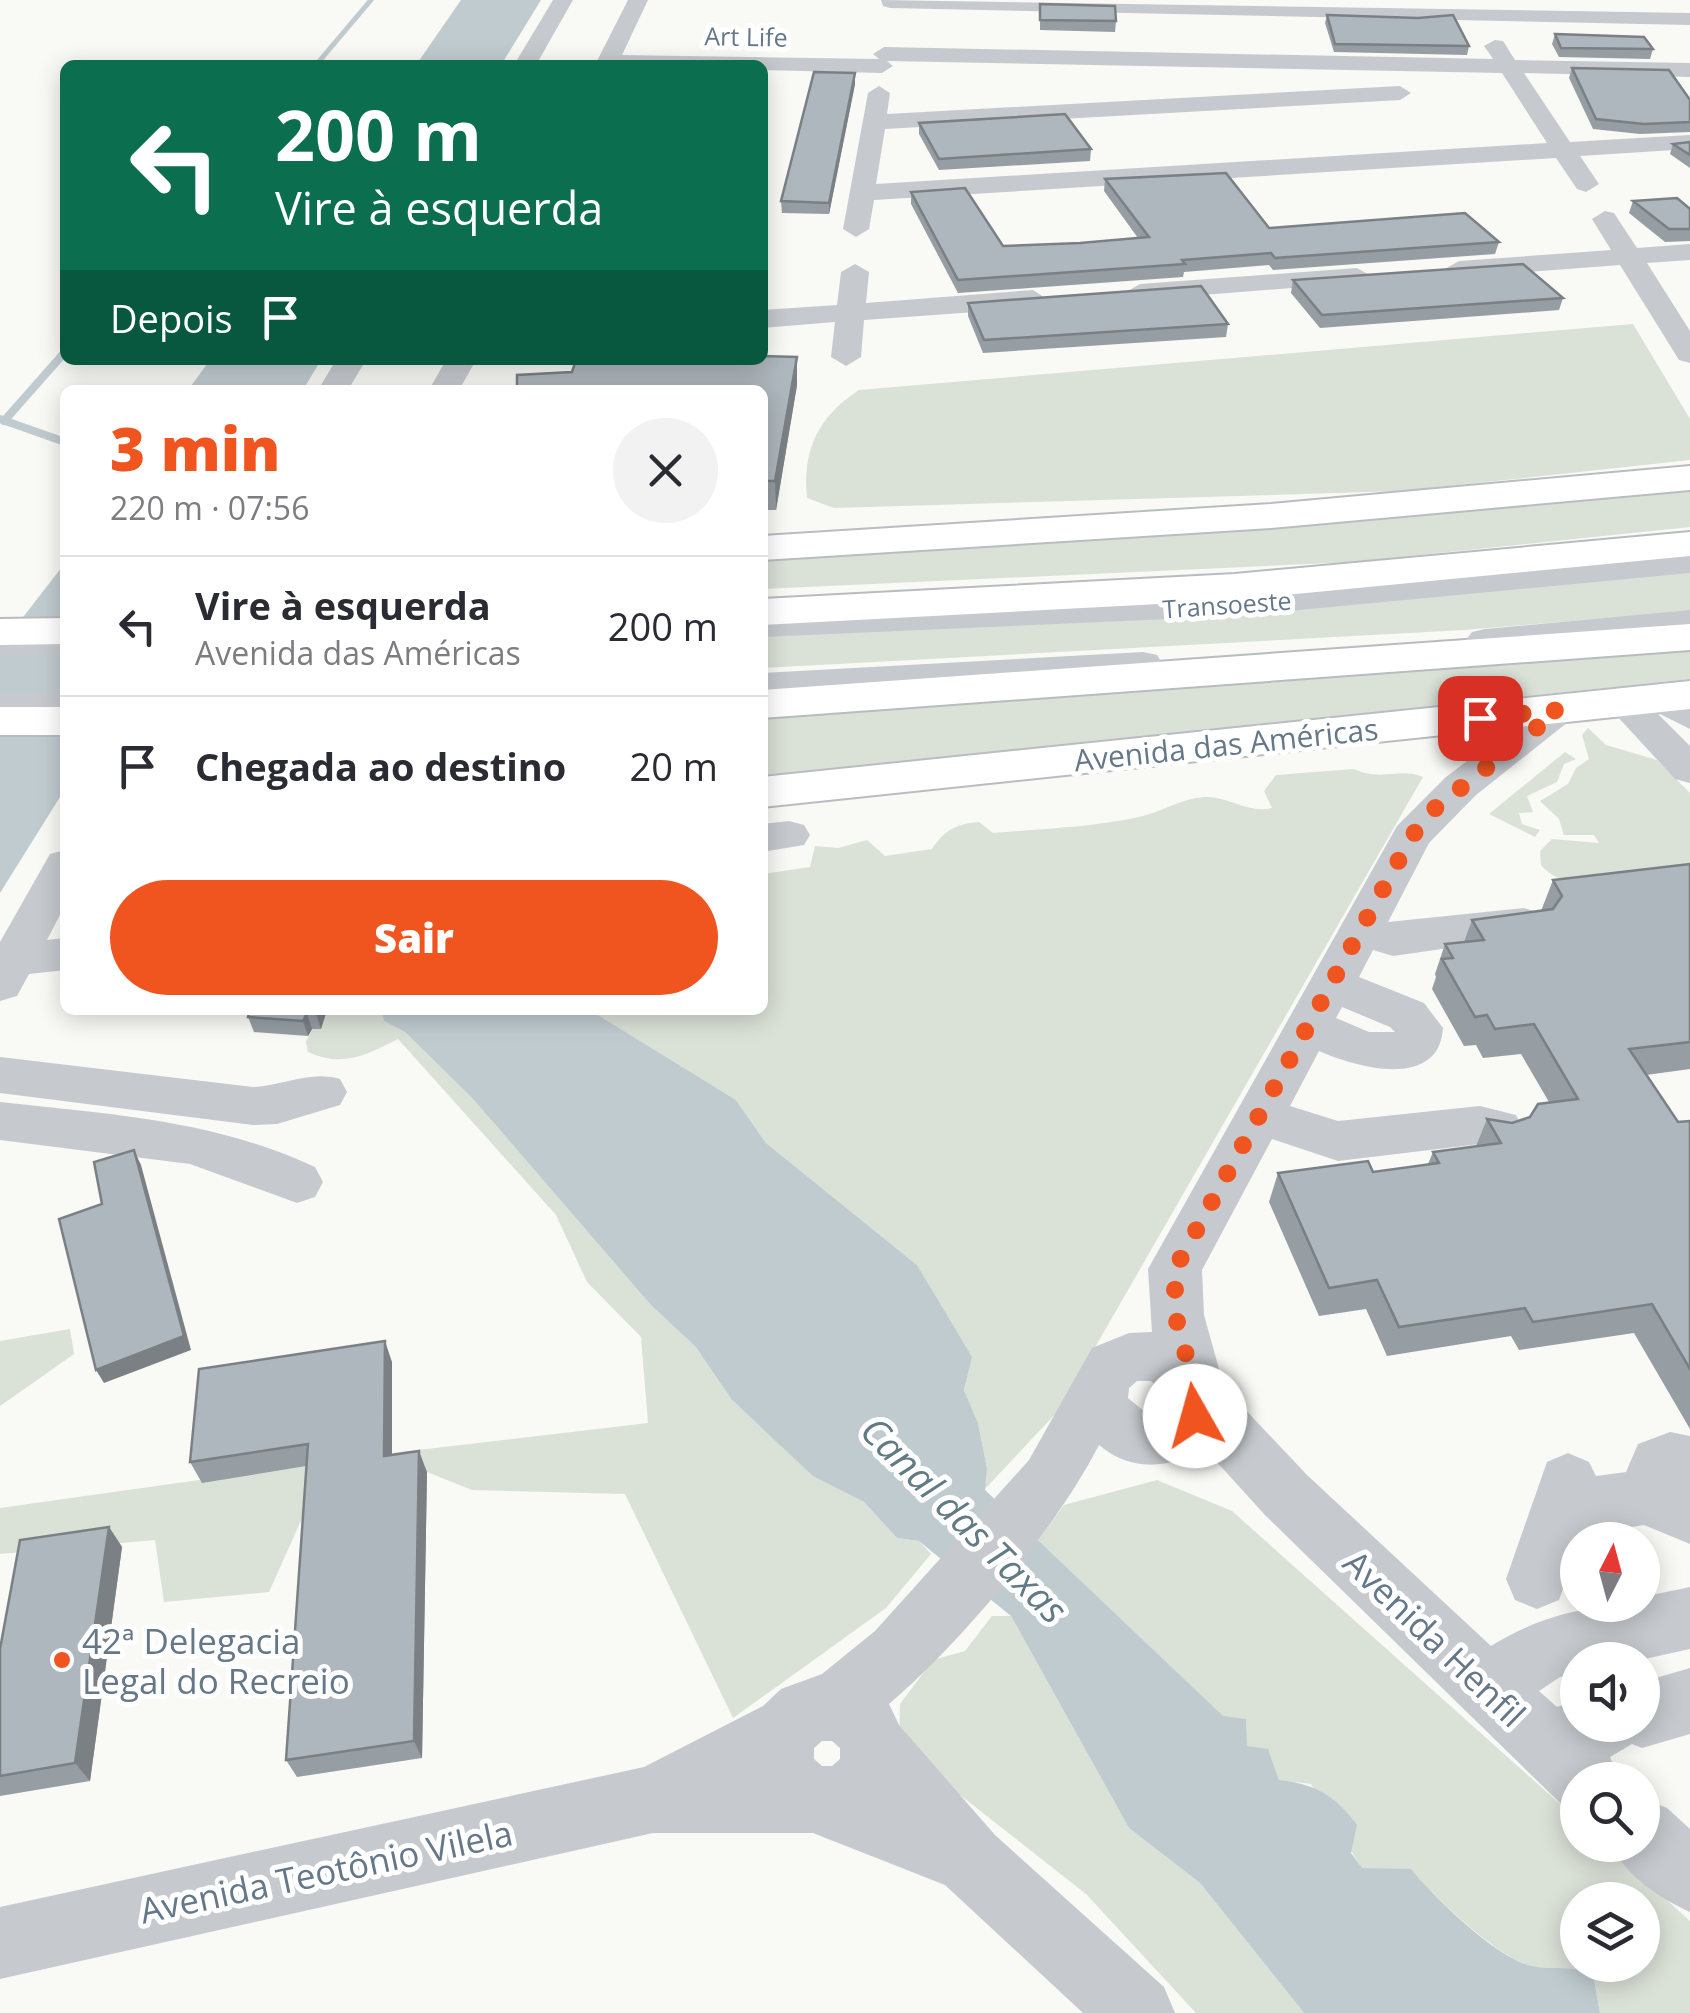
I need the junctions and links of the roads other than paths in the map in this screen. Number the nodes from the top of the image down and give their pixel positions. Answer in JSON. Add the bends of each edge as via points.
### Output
{"nodes":[{"id":1,"x":563,"y":0,"type":"edge"},
{"id":2,"x":638,"y":0,"type":"edge"},
{"id":3,"x":1471,"y":7,"type":"edge"},
{"id":4,"x":1690,"y":19,"type":"edge"},
{"id":5,"x":886,"y":37,"type":"edge"},
{"id":6,"x":528,"y":60,"type":"edge"},
{"id":7,"x":608,"y":60,"type":"edge"},
{"id":8,"x":720,"y":60,"type":"edge"},
{"id":9,"x":1690,"y":70,"type":"edge"},
{"id":10,"x":768,"y":73,"type":"edge"},
{"id":11,"x":1514,"y":76,"type":"junction"},
{"id":12,"x":1462,"y":90,"type":"dead end"},
{"id":13,"x":1422,"y":92,"type":"dead end"},
{"id":14,"x":874,"y":122,"type":"junction"},
{"id":15,"x":1690,"y":142,"type":"edge"},
{"id":16,"x":1564,"y":150,"type":"junction"},
{"id":17,"x":1586,"y":184,"type":"dead end"},
{"id":18,"x":862,"y":193,"type":"junction"},
{"id":19,"x":1605,"y":219,"type":"dead end"},
{"id":20,"x":856,"y":229,"type":"dead end"},
{"id":21,"x":1690,"y":252,"type":"edge"},
{"id":22,"x":1628,"y":257,"type":"junction"},
{"id":23,"x":1433,"y":271,"type":"edge"},
{"id":24,"x":854,"y":272,"type":"dead end"},
{"id":25,"x":1394,"y":274,"type":"edge"},
{"id":26,"x":1121,"y":293,"type":"edge"},
{"id":27,"x":1063,"y":297,"type":"edge"},
{"id":28,"x":848,"y":312,"type":"junction"},
{"id":29,"x":768,"y":319,"type":"edge"},
{"id":30,"x":1690,"y":354,"type":"edge"},
{"id":31,"x":846,"y":357,"type":"dead end"},
{"id":32,"x":1690,"y":478,"type":"edge"},
{"id":33,"x":1690,"y":544,"type":"edge"},
{"id":34,"x":768,"y":548,"type":"edge"},
{"id":35,"x":1690,"y":562,"type":"edge"},
{"id":36,"x":768,"y":612,"type":"edge"},
{"id":37,"x":1690,"y":621,"type":"edge"},
{"id":38,"x":768,"y":626,"type":"edge"},
{"id":39,"x":60,"y":631,"type":"edge"},
{"id":40,"x":0,"y":632,"type":"edge"},
{"id":41,"x":1690,"y":637,"type":"edge"},
{"id":42,"x":60,"y":644,"type":"edge"},
{"id":43,"x":0,"y":645,"type":"edge"},
{"id":44,"x":768,"y":685,"type":"edge"},
{"id":45,"x":1667,"y":703,"type":"edge"},
{"id":46,"x":768,"y":704,"type":"edge"},
{"id":47,"x":60,"y":705,"type":"edge"},
{"id":48,"x":0,"y":706,"type":"edge"},
{"id":49,"x":1559,"y":710,"type":"junction"},
{"id":50,"x":0,"y":721,"type":"edge"},
{"id":51,"x":60,"y":721,"type":"edge"},
{"id":52,"x":1690,"y":770,"type":"edge"},
{"id":53,"x":768,"y":791,"type":"edge"},
{"id":54,"x":60,"y":873,"type":"edge"},
{"id":55,"x":1524,"y":924,"type":"edge"},
{"id":56,"x":1361,"y":930,"type":"junction"},
{"id":57,"x":60,"y":956,"type":"edge"},
{"id":58,"x":6,"y":972,"type":"edge"},
{"id":59,"x":1331,"y":984,"type":"junction"},
{"id":60,"x":1308,"y":1026,"type":"junction"},
{"id":61,"x":0,"y":1075,"type":"edge"},
{"id":62,"x":322,"y":1092,"type":"dead end"},
{"id":63,"x":1260,"y":1116,"type":"junction"},
{"id":64,"x":0,"y":1121,"type":"edge"},
{"id":65,"x":1498,"y":1130,"type":"edge"},
{"id":66,"x":297,"y":1182,"type":"dead end"},
{"id":67,"x":1098,"y":1388,"type":"junction"},
{"id":68,"x":1178,"y":1415,"type":"junction"},
{"id":69,"x":1679,"y":1491,"type":"edge"},
{"id":70,"x":1035,"y":1497,"type":"junction"},
{"id":71,"x":1536,"y":1579,"type":"dead end"},
{"id":72,"x":1690,"y":1618,"type":"edge"},
{"id":73,"x":1486,"y":1686,"type":"junction"},
{"id":74,"x":1690,"y":1702,"type":"edge"},
{"id":75,"x":1660,"y":1710,"type":"edge"},
{"id":76,"x":841,"y":1729,"type":"junction"},
{"id":77,"x":1580,"y":1751,"type":"edge"},
{"id":78,"x":653,"y":1799,"type":"junction"},
{"id":79,"x":820,"y":1801,"type":"junction"},
{"id":80,"x":1660,"y":1849,"type":"edge"},
{"id":81,"x":970,"y":1860,"type":"junction"},
{"id":82,"x":1690,"y":1876,"type":"edge"},
{"id":83,"x":0,"y":1943,"type":"edge"},
{"id":84,"x":1138,"y":2013,"type":"edge"}],
"edges":[{"from":1,"to":6,"type":"street"},
{"from":2,"to":7,"type":"street"},
{"from":3,"to":4,"type":"street"},
{"from":3,"to":5,"type":"street"},
{"from":3,"to":11,"type":"street"},
{"from":5,"to":8,"type":"street","name":"Art Life"},
{"from":5,"to":10,"type":"street","name":"Art Life"},
{"from":5,"to":11,"type":"street"},
{"from":5,"to":14,"type":"street"},
{"from":9,"to":11,"type":"street"},
{"from":11,"to":12,"type":"street"},
{"from":11,"to":16,"type":"street"},
{"from":13,"to":14,"type":"street"},
{"from":14,"to":18,"type":"street"},
{"from":15,"to":16,"type":"street"},
{"from":16,"to":17,"type":"street"},
{"from":16,"to":18,"type":"street"},
{"from":18,"to":20,"type":"street"},
{"from":19,"to":22,"type":"street"},
{"from":21,"to":22,"type":"street"},
{"from":22,"to":23,"type":"street"},
{"from":22,"to":30,"type":"street"},
{"from":24,"to":28,"type":"street"},
{"from":25,"to":26,"type":"street"},
{"from":27,"to":28,"type":"street"},
{"from":28,"to":29,"type":"street"},
{"from":28,"to":31,"type":"street"},
{"from":32,"to":34,"type":"main road","via":[[1271,516]]},
{"from":33,"to":36,"type":"main road","via":[[1235,587]]},
{"from":35,"to":38,"type":"street","name":"Transoeste","via":[[1237,605]]},
{"from":37,"to":44,"type":"street","name":"Transoeste","via":[[1478,641]]},
{"from":39,"to":40,"type":"main road"},
{"from":41,"to":46,"type":"main road"},
{"from":42,"to":43,"type":"street"},
{"from":45,"to":49,"type":"main road","name":"Avenida das Américas"},
{"from":45,"to":52,"type":"street"},
{"from":47,"to":48,"type":"street"},
{"from":49,"to":53,"type":"main road","name":"Avenida das Américas"},
{"from":49,"to":56,"type":"street","via":[[1433,810]]},
{"from":50,"to":51,"type":"main road"},
{"from":54,"to":58,"type":"street"},
{"from":55,"to":56,"type":"street","via":[[1393,940]]},
{"from":56,"to":59,"type":"street"},
{"from":57,"to":58,"type":"street"},
{"from":59,"to":60,"type":"street"},
{"from":59,"to":60,"type":"street","via":[[1407,1015],[1419,1028],[1418,1040],[1410,1050],[1390,1053]]},
{"from":60,"to":63,"type":"street"},
{"from":61,"to":62,"type":"street","via":[[254,1106]]},
{"from":63,"to":65,"type":"street","via":[[1338,1141],[1480,1125]]},
{"from":63,"to":68,"type":"street","via":[[1175,1269]]},
{"from":64,"to":66,"type":"street","via":[[208,1148],[258,1160]]},
{"from":67,"to":68,"type":"street","via":[[1112,1422]]},
{"from":67,"to":68,"type":"street","via":[[1119,1358],[1161,1356],[1180,1367]]},
{"from":67,"to":70,"type":"street"},
{"from":68,"to":70,"type":"street"},
{"from":68,"to":73,"type":"street","name":"Avenida Henfil","via":[[1191,1455],[1286,1495]]},
{"from":69,"to":71,"type":"street","via":[[1563,1496]]},
{"from":70,"to":76,"type":"street"},
{"from":72,"to":73,"type":"street","via":[[1548,1648]]},
{"from":73,"to":77,"type":"street","name":"Avenida Henfil"},
{"from":74,"to":75,"type":"street"},
{"from":76,"to":78,"type":"street","name":"Avenida Teotônio Vilela"},
{"from":76,"to":79,"type":"street","via":[[874,1762],[858,1790]]},
{"from":76,"to":81,"type":"street","name":"Avenida Teotônio Vilela"},
{"from":78,"to":79,"type":"street","name":"Avenida Teotônio Vilela"},
{"from":78,"to":83,"type":"street","name":"Avenida Teotônio Vilela"},
{"from":79,"to":81,"type":"street","name":"Avenida Teotônio Vilela"},
{"from":80,"to":82,"type":"street"},
{"from":81,"to":84,"type":"street","name":"Avenida Teotônio Vilela"}]}
